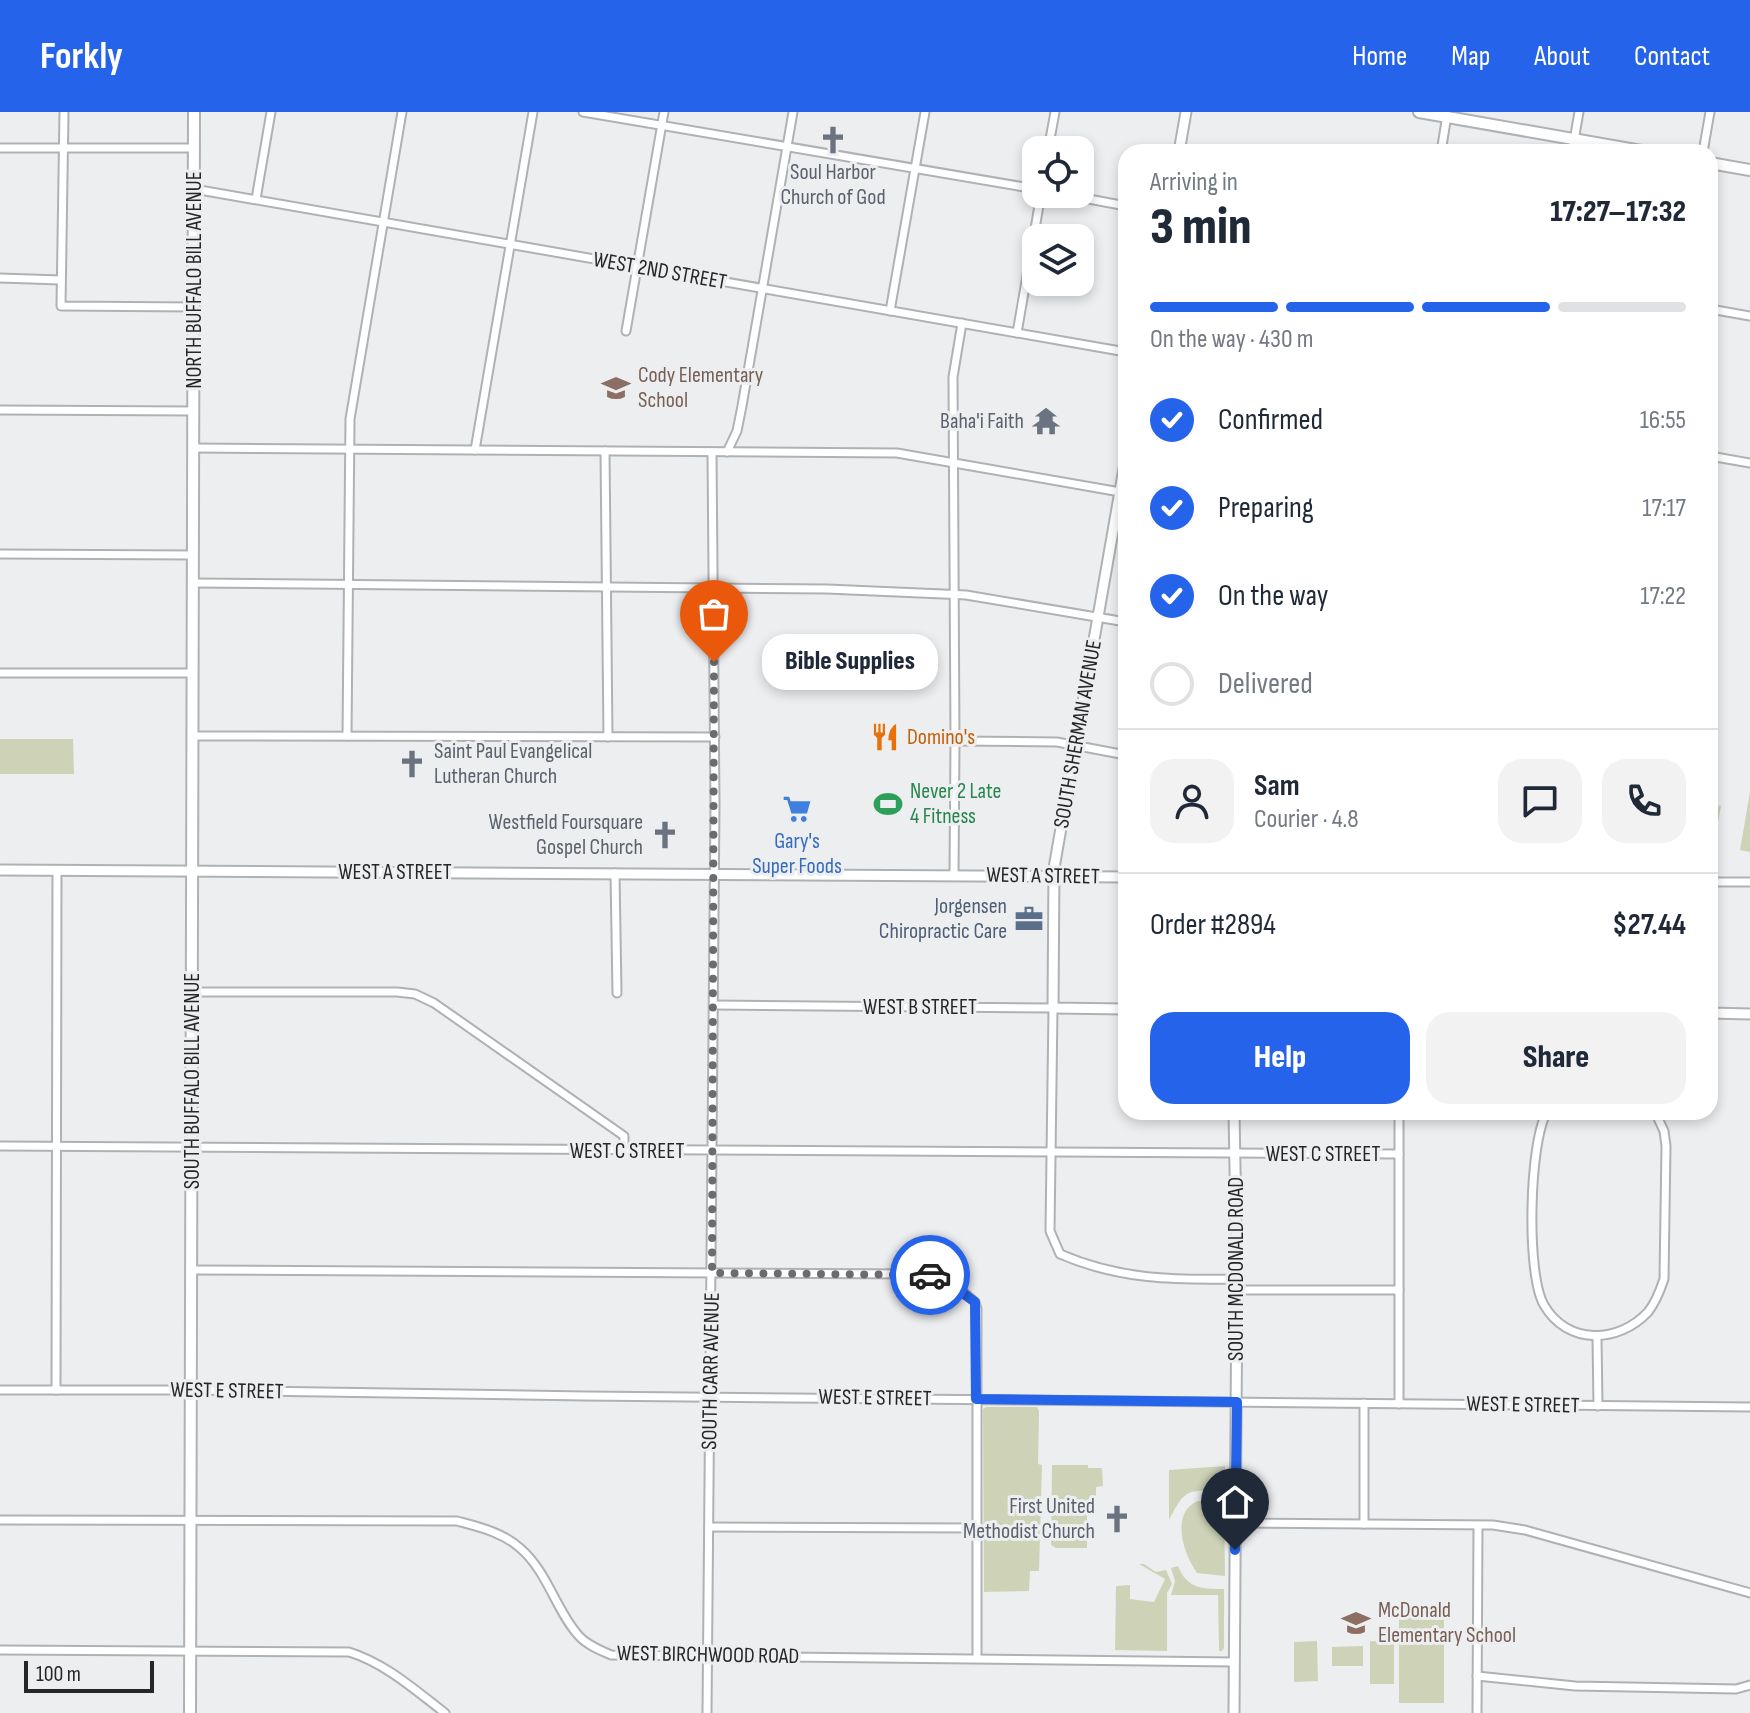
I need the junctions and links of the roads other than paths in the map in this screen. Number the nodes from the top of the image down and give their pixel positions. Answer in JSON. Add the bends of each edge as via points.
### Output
{"nodes":[{"id":1,"x":64,"y":112,"type":"edge"},
{"id":2,"x":194,"y":112,"type":"edge"},
{"id":3,"x":271,"y":112,"type":"edge"},
{"id":4,"x":402,"y":112,"type":"edge"},
{"id":5,"x":533,"y":112,"type":"edge"},
{"id":6,"x":583,"y":112,"type":"edge"},
{"id":7,"x":664,"y":112,"type":"edge"},
{"id":8,"x":793,"y":112,"type":"edge"},
{"id":9,"x":925,"y":112,"type":"edge"},
{"id":10,"x":1055,"y":112,"type":"edge"},
{"id":11,"x":1186,"y":112,"type":"edge"},
{"id":12,"x":1419,"y":112,"type":"edge"},
{"id":13,"x":1579,"y":112,"type":"edge"},
{"id":14,"x":1710,"y":112,"type":"edge"},
{"id":15,"x":1447,"y":114,"type":"edge"},
{"id":16,"x":661,"y":126,"type":"junction"},
{"id":17,"x":1051,"y":136,"type":"edge"},
{"id":18,"x":1574,"y":139,"type":"junction"},
{"id":19,"x":1180,"y":144,"type":"edge"},
{"id":20,"x":1442,"y":144,"type":"edge"},
{"id":21,"x":1573,"y":144,"type":"edge"},
{"id":22,"x":1602,"y":144,"type":"edge"},
{"id":23,"x":1704,"y":144,"type":"edge"},
{"id":24,"x":787,"y":147,"type":"junction"},
{"id":25,"x":0,"y":148,"type":"edge"},
{"id":26,"x":64,"y":148,"type":"junction"},
{"id":27,"x":194,"y":148,"type":"junction"},
{"id":28,"x":1718,"y":164,"type":"edge"},
{"id":29,"x":915,"y":169,"type":"junction"},
{"id":30,"x":1750,"y":170,"type":"edge"},
{"id":31,"x":1022,"y":187,"type":"edge"},
{"id":32,"x":194,"y":189,"type":"junction"},
{"id":33,"x":256,"y":199,"type":"junction"},
{"id":34,"x":1094,"y":200,"type":"edge"},
{"id":35,"x":1118,"y":204,"type":"edge"},
{"id":36,"x":1039,"y":208,"type":"edge"},
{"id":37,"x":383,"y":222,"type":"junction"},
{"id":38,"x":510,"y":244,"type":"junction"},
{"id":39,"x":637,"y":267,"type":"junction"},
{"id":40,"x":0,"y":278,"type":"edge"},
{"id":41,"x":61,"y":280,"type":"junction"},
{"id":42,"x":762,"y":288,"type":"junction"},
{"id":43,"x":194,"y":307,"type":"junction"},
{"id":44,"x":1718,"y":310,"type":"edge"},
{"id":45,"x":890,"y":311,"type":"junction"},
{"id":46,"x":1750,"y":316,"type":"edge"},
{"id":47,"x":962,"y":323,"type":"junction"},
{"id":48,"x":626,"y":331,"type":"dead end"},
{"id":49,"x":1017,"y":333,"type":"junction"},
{"id":50,"x":1118,"y":351,"type":"edge"},
{"id":51,"x":0,"y":410,"type":"edge"},
{"id":52,"x":193,"y":411,"type":"junction"},
{"id":53,"x":193,"y":448,"type":"junction"},
{"id":54,"x":349,"y":449,"type":"junction"},
{"id":55,"x":475,"y":450,"type":"junction"},
{"id":56,"x":605,"y":451,"type":"junction"},
{"id":57,"x":727,"y":452,"type":"junction"},
{"id":58,"x":712,"y":453,"type":"junction"},
{"id":59,"x":1718,"y":457,"type":"edge"},
{"id":60,"x":953,"y":462,"type":"junction"},
{"id":61,"x":1750,"y":463,"type":"edge"},
{"id":62,"x":1118,"y":491,"type":"edge"},
{"id":63,"x":1118,"y":517,"type":"edge"},
{"id":64,"x":0,"y":554,"type":"edge"},
{"id":65,"x":193,"y":555,"type":"junction"},
{"id":66,"x":193,"y":583,"type":"junction"},
{"id":67,"x":349,"y":585,"type":"junction"},
{"id":68,"x":606,"y":586,"type":"junction"},
{"id":69,"x":713,"y":587,"type":"junction"},
{"id":70,"x":955,"y":595,"type":"junction"},
{"id":71,"x":1098,"y":618,"type":"junction"},
{"id":72,"x":1118,"y":621,"type":"edge"},
{"id":73,"x":0,"y":673,"type":"edge"},
{"id":74,"x":193,"y":673,"type":"junction"},
{"id":75,"x":193,"y":736,"type":"junction"},
{"id":76,"x":347,"y":736,"type":"junction"},
{"id":77,"x":608,"y":737,"type":"junction"},
{"id":78,"x":715,"y":737,"type":"junction"},
{"id":79,"x":955,"y":741,"type":"junction"},
{"id":80,"x":1075,"y":746,"type":"junction"},
{"id":81,"x":1118,"y":754,"type":"edge"},
{"id":82,"x":0,"y":870,"type":"edge"},
{"id":83,"x":57,"y":870,"type":"junction"},
{"id":84,"x":193,"y":871,"type":"junction"},
{"id":85,"x":615,"y":873,"type":"junction"},
{"id":86,"x":715,"y":873,"type":"junction"},
{"id":87,"x":954,"y":875,"type":"junction"},
{"id":88,"x":1053,"y":876,"type":"junction"},
{"id":89,"x":1118,"y":877,"type":"edge"},
{"id":90,"x":1718,"y":882,"type":"edge"},
{"id":91,"x":1750,"y":882,"type":"edge"},
{"id":92,"x":192,"y":992,"type":"junction"},
{"id":93,"x":617,"y":993,"type":"dead end"},
{"id":94,"x":714,"y":1005,"type":"junction"},
{"id":95,"x":1053,"y":1008,"type":"junction"},
{"id":96,"x":1118,"y":1009,"type":"edge"},
{"id":97,"x":1718,"y":1013,"type":"edge"},
{"id":98,"x":1750,"y":1014,"type":"edge"},
{"id":99,"x":1234,"y":1120,"type":"edge"},
{"id":100,"x":1399,"y":1120,"type":"edge"},
{"id":101,"x":1544,"y":1120,"type":"edge"},
{"id":102,"x":1659,"y":1120,"type":"edge"},
{"id":103,"x":0,"y":1146,"type":"edge"},
{"id":104,"x":57,"y":1146,"type":"junction"},
{"id":105,"x":192,"y":1146,"type":"junction"},
{"id":106,"x":624,"y":1150,"type":"junction"},
{"id":107,"x":713,"y":1151,"type":"junction"},
{"id":108,"x":1051,"y":1154,"type":"junction"},
{"id":109,"x":1235,"y":1154,"type":"junction"},
{"id":110,"x":1399,"y":1154,"type":"junction"},
{"id":111,"x":192,"y":1270,"type":"junction"},
{"id":112,"x":712,"y":1273,"type":"junction"},
{"id":113,"x":1237,"y":1285,"type":"junction"},
{"id":114,"x":1399,"y":1290,"type":"junction"},
{"id":115,"x":1597,"y":1337,"type":"junction"},
{"id":116,"x":0,"y":1390,"type":"edge"},
{"id":117,"x":56,"y":1390,"type":"junction"},
{"id":118,"x":191,"y":1390,"type":"junction"},
{"id":119,"x":711,"y":1396,"type":"junction"},
{"id":120,"x":976,"y":1399,"type":"junction"},
{"id":121,"x":1237,"y":1402,"type":"junction"},
{"id":122,"x":1364,"y":1403,"type":"junction"},
{"id":123,"x":1399,"y":1404,"type":"junction"},
{"id":124,"x":1598,"y":1406,"type":"junction"},
{"id":125,"x":1750,"y":1407,"type":"edge"},
{"id":126,"x":191,"y":1519,"type":"junction"},
{"id":127,"x":0,"y":1520,"type":"edge"},
{"id":128,"x":1235,"y":1523,"type":"junction"},
{"id":129,"x":1364,"y":1524,"type":"junction"},
{"id":130,"x":1478,"y":1526,"type":"junction"},
{"id":131,"x":709,"y":1527,"type":"junction"},
{"id":132,"x":975,"y":1528,"type":"junction"},
{"id":133,"x":1750,"y":1593,"type":"edge"},
{"id":134,"x":0,"y":1650,"type":"edge"},
{"id":135,"x":190,"y":1650,"type":"junction"},
{"id":136,"x":708,"y":1657,"type":"junction"},
{"id":137,"x":977,"y":1658,"type":"junction"},
{"id":138,"x":1234,"y":1662,"type":"junction"},
{"id":139,"x":1477,"y":1676,"type":"junction"},
{"id":140,"x":1750,"y":1685,"type":"edge"},
{"id":141,"x":190,"y":1713,"type":"edge"},
{"id":142,"x":445,"y":1713,"type":"edge"},
{"id":143,"x":707,"y":1713,"type":"edge"},
{"id":144,"x":1234,"y":1713,"type":"edge"},
{"id":145,"x":1477,"y":1713,"type":"edge"}],
"edges":[{"from":1,"to":26,"type":"street"},
{"from":2,"to":27,"type":"main road","name":"NORTH BUFFALO BILL AVENUE"},
{"from":3,"to":33,"type":"street"},
{"from":4,"to":37,"type":"street"},
{"from":5,"to":38,"type":"street"},
{"from":6,"to":16,"type":"street"},
{"from":7,"to":16,"type":"street"},
{"from":8,"to":24,"type":"street"},
{"from":9,"to":29,"type":"street"},
{"from":10,"to":17,"type":"street"},
{"from":11,"to":19,"type":"street"},
{"from":12,"to":15,"type":"main road"},
{"from":13,"to":18,"type":"street"},
{"from":14,"to":23,"type":"street"},
{"from":15,"to":18,"type":"main road"},
{"from":15,"to":20,"type":"street"},
{"from":16,"to":24,"type":"street"},
{"from":16,"to":39,"type":"street"},
{"from":18,"to":21,"type":"street"},
{"from":18,"to":22,"type":"main road"},
{"from":24,"to":29,"type":"street"},
{"from":24,"to":42,"type":"street"},
{"from":25,"to":26,"type":"street"},
{"from":26,"to":27,"type":"street"},
{"from":26,"to":41,"type":"street"},
{"from":27,"to":32,"type":"main road","name":"NORTH BUFFALO BILL AVENUE"},
{"from":28,"to":30,"type":"main road"},
{"from":29,"to":31,"type":"street"},
{"from":29,"to":45,"type":"street"},
{"from":32,"to":33,"type":"street","name":"WEST 2ND STREET"},
{"from":32,"to":43,"type":"main road","name":"NORTH BUFFALO BILL AVENUE"},
{"from":33,"to":37,"type":"street","name":"WEST 2ND STREET"},
{"from":34,"to":35,"type":"street"},
{"from":36,"to":49,"type":"street"},
{"from":37,"to":38,"type":"street","name":"WEST 2ND STREET"},
{"from":37,"to":54,"type":"street"},
{"from":38,"to":39,"type":"street","name":"WEST 2ND STREET"},
{"from":38,"to":55,"type":"street"},
{"from":39,"to":42,"type":"street","name":"WEST 2ND STREET"},
{"from":39,"to":48,"type":"street"},
{"from":40,"to":41,"type":"street"},
{"from":41,"to":43,"type":"street","via":[[61,306]]},
{"from":42,"to":45,"type":"street","name":"WEST 2ND STREET"},
{"from":42,"to":57,"type":"street","via":[[740,419]]},
{"from":43,"to":52,"type":"main road","name":"NORTH BUFFALO BILL AVENUE"},
{"from":44,"to":46,"type":"street"},
{"from":45,"to":47,"type":"street","name":"WEST 2ND STREET"},
{"from":47,"to":49,"type":"street","name":"WEST 2ND STREET"},
{"from":47,"to":60,"type":"street","via":[[953,377]]},
{"from":49,"to":50,"type":"street","name":"WEST 2ND STREET"},
{"from":51,"to":52,"type":"street"},
{"from":52,"to":53,"type":"main road","name":"NORTH BUFFALO BILL AVENUE"},
{"from":53,"to":54,"type":"street"},
{"from":53,"to":65,"type":"main road","name":"SOUTH BUFFALO BILL AVENUE"},
{"from":54,"to":55,"type":"street"},
{"from":54,"to":67,"type":"street"},
{"from":55,"to":56,"type":"street"},
{"from":56,"to":58,"type":"street"},
{"from":56,"to":68,"type":"street"},
{"from":57,"to":58,"type":"street"},
{"from":57,"to":60,"type":"street","via":[[897,453]]},
{"from":58,"to":69,"type":"street","name":"SOUTH CARR AVENUE"},
{"from":59,"to":61,"type":"street"},
{"from":60,"to":62,"type":"street"},
{"from":60,"to":70,"type":"street"},
{"from":63,"to":71,"type":"street","name":"SOUTH SHERMAN AVENUE"},
{"from":64,"to":65,"type":"street"},
{"from":65,"to":66,"type":"main road","name":"SOUTH BUFFALO BILL AVENUE"},
{"from":66,"to":67,"type":"street"},
{"from":66,"to":74,"type":"main road","name":"SOUTH BUFFALO BILL AVENUE"},
{"from":67,"to":68,"type":"street"},
{"from":67,"to":76,"type":"street"},
{"from":68,"to":69,"type":"street"},
{"from":68,"to":77,"type":"street"},
{"from":69,"to":70,"type":"street"},
{"from":69,"to":78,"type":"street","name":"SOUTH CARR AVENUE"},
{"from":70,"to":71,"type":"street"},
{"from":70,"to":79,"type":"street"},
{"from":71,"to":72,"type":"street"},
{"from":71,"to":80,"type":"street","name":"SOUTH SHERMAN AVENUE"},
{"from":73,"to":74,"type":"street"},
{"from":74,"to":75,"type":"main road","name":"SOUTH BUFFALO BILL AVENUE"},
{"from":75,"to":76,"type":"street"},
{"from":75,"to":84,"type":"main road","name":"SOUTH BUFFALO BILL AVENUE"},
{"from":76,"to":77,"type":"street"},
{"from":77,"to":78,"type":"street"},
{"from":78,"to":86,"type":"street","name":"SOUTH CARR AVENUE"},
{"from":79,"to":80,"type":"street"},
{"from":79,"to":87,"type":"street"},
{"from":80,"to":81,"type":"street"},
{"from":80,"to":88,"type":"street","name":"SOUTH SHERMAN AVENUE"},
{"from":82,"to":83,"type":"street","name":"WEST A STREET"},
{"from":83,"to":84,"type":"street","name":"WEST A STREET"},
{"from":83,"to":104,"type":"street"},
{"from":84,"to":85,"type":"street","name":"WEST A STREET"},
{"from":84,"to":92,"type":"main road","name":"SOUTH BUFFALO BILL AVENUE"},
{"from":85,"to":86,"type":"street","name":"WEST A STREET"},
{"from":85,"to":93,"type":"street"},
{"from":86,"to":87,"type":"street","name":"WEST A STREET"},
{"from":86,"to":94,"type":"street","name":"SOUTH CARR AVENUE"},
{"from":87,"to":88,"type":"street","name":"WEST A STREET"},
{"from":88,"to":89,"type":"street","name":"WEST A STREET"},
{"from":88,"to":95,"type":"street","name":"SOUTH SHERMAN AVENUE"},
{"from":90,"to":91,"type":"street"},
{"from":92,"to":105,"type":"main road","name":"SOUTH BUFFALO BILL AVENUE"},
{"from":92,"to":106,"type":"street","via":[[415,994],[624,1136]]},
{"from":94,"to":95,"type":"street","name":"WEST B STREET"},
{"from":94,"to":107,"type":"street","name":"SOUTH CARR AVENUE"},
{"from":95,"to":96,"type":"street","name":"WEST B STREET"},
{"from":95,"to":108,"type":"street","name":"SOUTH SHERMAN AVENUE"},
{"from":97,"to":98,"type":"street"},
{"from":99,"to":109,"type":"street","name":"SOUTH MCDONALD ROAD"},
{"from":100,"to":110,"type":"street"},
{"from":101,"to":115,"type":"street","via":[[1535,1150],[1536,1284],[1542,1303],[1565,1328]]},
{"from":102,"to":115,"type":"street","via":[[1666,1146],[1664,1279],[1646,1313],[1612,1335]]},
{"from":103,"to":104,"type":"street","name":"WEST C STREET"},
{"from":104,"to":105,"type":"street","name":"WEST C STREET"},
{"from":104,"to":117,"type":"street"},
{"from":105,"to":106,"type":"street","name":"WEST C STREET"},
{"from":105,"to":111,"type":"main road","name":"SOUTH BUFFALO BILL AVENUE"},
{"from":106,"to":107,"type":"street","name":"WEST C STREET"},
{"from":107,"to":108,"type":"street","name":"WEST C STREET"},
{"from":107,"to":112,"type":"street","name":"SOUTH CARR AVENUE"},
{"from":108,"to":109,"type":"street","name":"WEST C STREET"},
{"from":108,"to":113,"type":"street","name":"SOUTH SHERMAN AVENUE","via":[[1050,1231],[1060,1254],[1146,1279]]},
{"from":109,"to":110,"type":"street","name":"WEST C STREET"},
{"from":109,"to":113,"type":"street","name":"SOUTH MCDONALD ROAD"},
{"from":110,"to":114,"type":"street"},
{"from":111,"to":112,"type":"street"},
{"from":111,"to":118,"type":"main road","name":"SOUTH BUFFALO BILL AVENUE"},
{"from":112,"to":119,"type":"street","name":"SOUTH CARR AVENUE"},
{"from":112,"to":120,"type":"street","via":[[936,1275],[975,1302]]},
{"from":113,"to":114,"type":"street"},
{"from":113,"to":121,"type":"street","name":"SOUTH MCDONALD ROAD"},
{"from":114,"to":123,"type":"street"},
{"from":115,"to":124,"type":"street"},
{"from":116,"to":117,"type":"street","name":"WEST E STREET"},
{"from":117,"to":118,"type":"street","name":"WEST E STREET"},
{"from":118,"to":119,"type":"street","name":"WEST E STREET"},
{"from":118,"to":126,"type":"main road","name":"SOUTH BUFFALO BILL AVENUE"},
{"from":119,"to":120,"type":"street","name":"WEST E STREET"},
{"from":119,"to":131,"type":"street","name":"SOUTH CARR AVENUE"},
{"from":120,"to":121,"type":"street","name":"WEST E STREET"},
{"from":120,"to":132,"type":"street"},
{"from":121,"to":122,"type":"street","name":"WEST E STREET"},
{"from":121,"to":128,"type":"street","name":"SOUTH MCDONALD ROAD"},
{"from":122,"to":123,"type":"street","name":"WEST E STREET"},
{"from":122,"to":129,"type":"street"},
{"from":123,"to":124,"type":"street","name":"WEST E STREET"},
{"from":124,"to":125,"type":"street","name":"WEST E STREET"},
{"from":126,"to":127,"type":"street","name":"WEST BIRCHWOOD ROAD"},
{"from":126,"to":135,"type":"main road","name":"SOUTH BUFFALO BILL AVENUE"},
{"from":126,"to":136,"type":"street","name":"WEST BIRCHWOOD ROAD","via":[[457,1521],[487,1529],[521,1548],[579,1636],[593,1647],[611,1655]]},
{"from":128,"to":129,"type":"street"},
{"from":128,"to":138,"type":"street","name":"SOUTH MCDONALD ROAD"},
{"from":129,"to":130,"type":"street"},
{"from":130,"to":133,"type":"street","via":[[1525,1530]]},
{"from":130,"to":139,"type":"street"},
{"from":131,"to":132,"type":"street"},
{"from":131,"to":136,"type":"street","name":"SOUTH CARR AVENUE"},
{"from":132,"to":137,"type":"street"},
{"from":134,"to":135,"type":"street"},
{"from":135,"to":141,"type":"main road","name":"SOUTH BUFFALO BILL AVENUE"},
{"from":135,"to":142,"type":"street","via":[[349,1652],[382,1666]]},
{"from":136,"to":137,"type":"street","name":"WEST BIRCHWOOD ROAD"},
{"from":136,"to":143,"type":"street","name":"SOUTH CARR AVENUE"},
{"from":137,"to":138,"type":"street","name":"WEST BIRCHWOOD ROAD"},
{"from":138,"to":144,"type":"street","name":"SOUTH MCDONALD ROAD"},
{"from":139,"to":140,"type":"street","via":[[1575,1686]]},
{"from":139,"to":145,"type":"street"}]}
